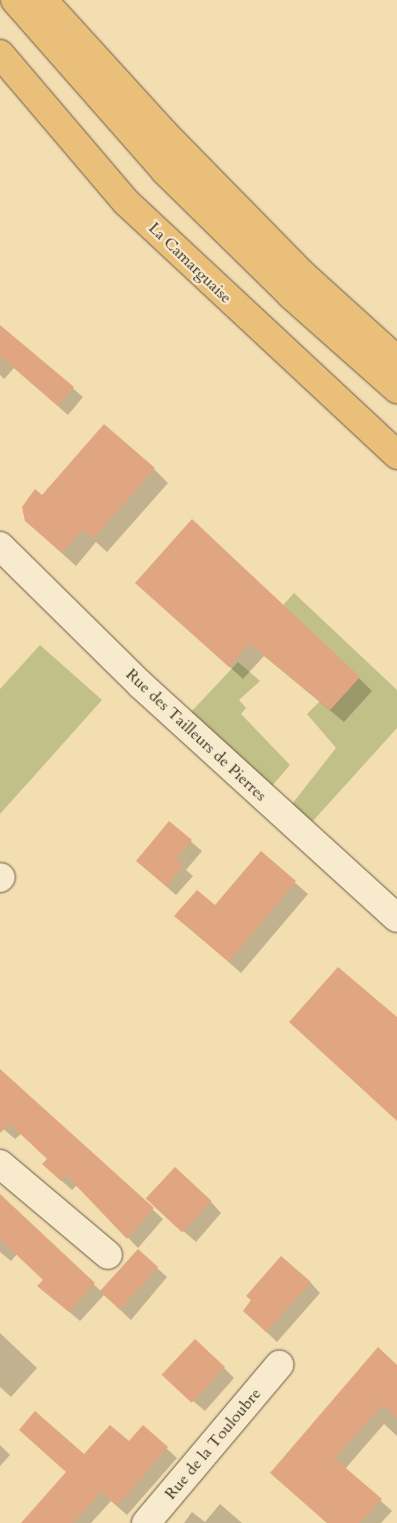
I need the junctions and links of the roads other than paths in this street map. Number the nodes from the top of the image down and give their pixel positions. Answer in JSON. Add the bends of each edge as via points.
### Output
{"nodes":[{"id":1,"x":15,"y":0,"type":"edge"},
{"id":2,"x":43,"y":0,"type":"edge"},
{"id":3,"x":0,"y":54,"type":"edge"},
{"id":4,"x":397,"y":360,"type":"edge"},
{"id":5,"x":397,"y":389,"type":"edge"},
{"id":6,"x":397,"y":455,"type":"edge"},
{"id":7,"x":0,"y":546,"type":"edge"},
{"id":8,"x":397,"y":918,"type":"edge"},
{"id":9,"x":0,"y":1164,"type":"edge"},
{"id":10,"x":108,"y":1255,"type":"dead end"},
{"id":11,"x":279,"y":1366,"type":"dead end"},
{"id":12,"x":146,"y":1523,"type":"edge"}],
"edges":[{"from":1,"to":5,"type":"highway","via":[[165,171],[291,295]]},
{"from":2,"to":4,"type":"highway","via":[[164,133],[301,273]]},
{"from":3,"to":6,"type":"highway","name":"La Camarguaise","via":[[126,202]]},
{"from":7,"to":8,"type":"street","name":"Rue des Tailleurs de Pierres","via":[[142,685]]},
{"from":9,"to":10,"type":"street"},
{"from":11,"to":12,"type":"street","name":"Rue de la Touloubre"}]}
